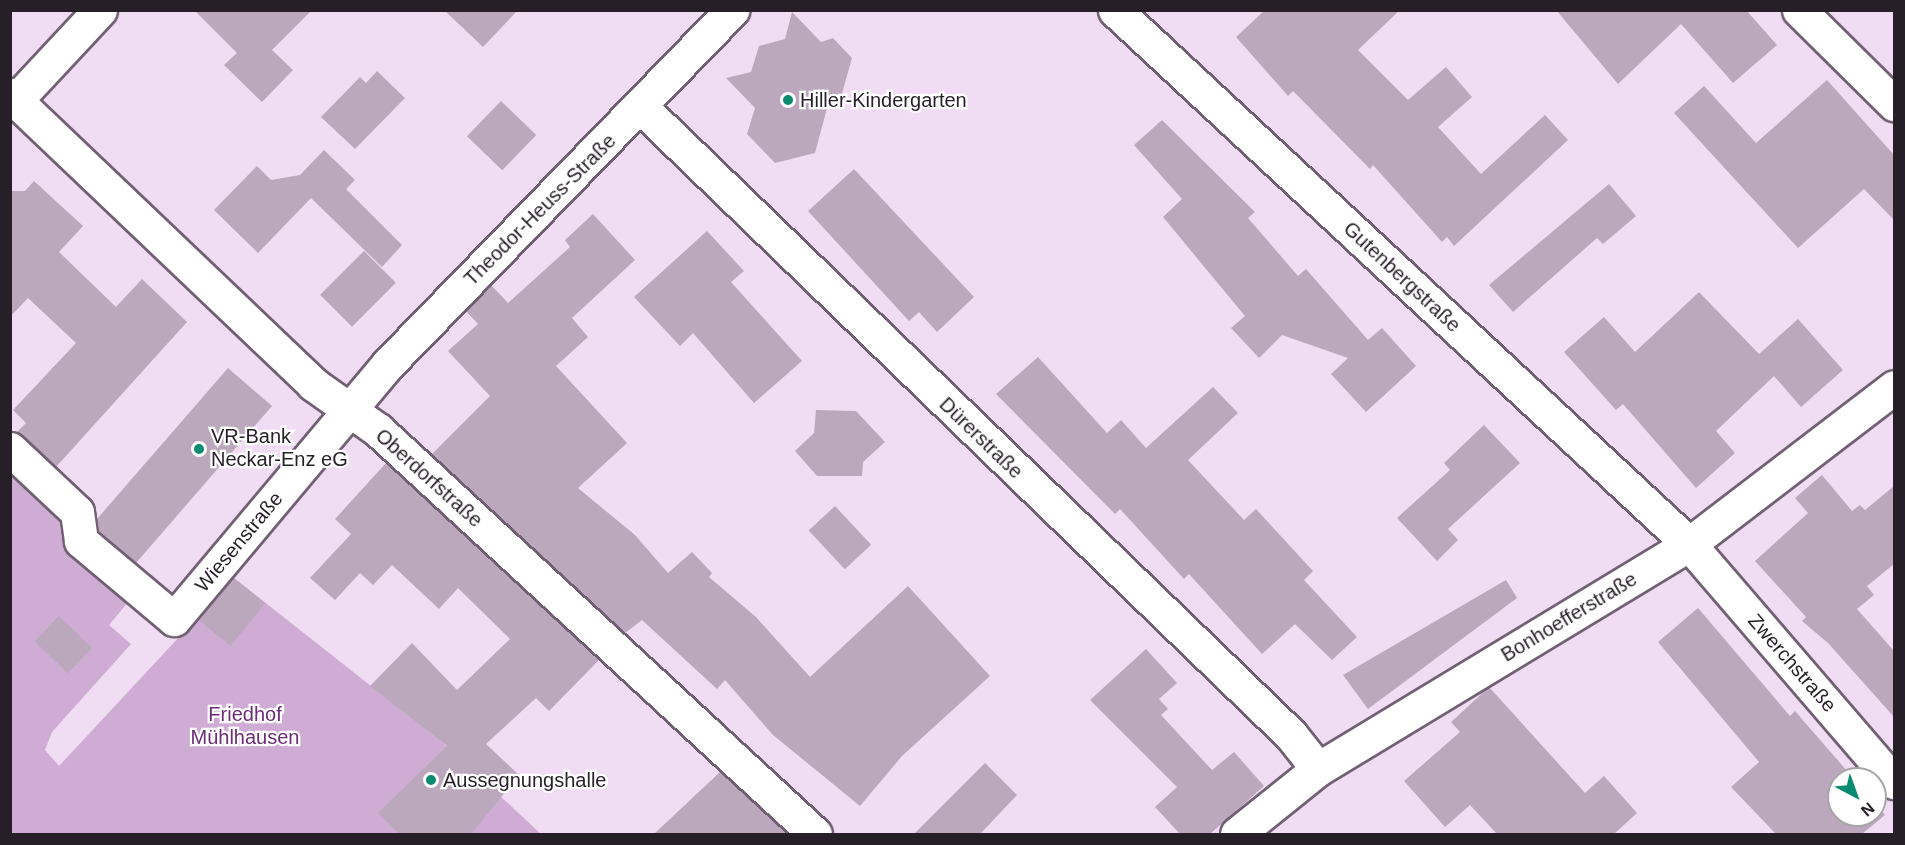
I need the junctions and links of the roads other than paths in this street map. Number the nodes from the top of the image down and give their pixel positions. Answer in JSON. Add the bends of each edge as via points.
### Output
{"nodes":[{"id":1,"x":100,"y":10,"type":"edge"},
{"id":2,"x":732,"y":10,"type":"edge"},
{"id":3,"x":1115,"y":10,"type":"edge"},
{"id":4,"x":1799,"y":10,"type":"edge"},
{"id":5,"x":13,"y":97,"type":"edge"},
{"id":6,"x":1894,"y":104,"type":"edge"},
{"id":7,"x":642,"y":108,"type":"junction"},
{"id":8,"x":1894,"y":387,"type":"edge"},
{"id":9,"x":350,"y":410,"type":"junction"},
{"id":10,"x":10,"y":449,"type":"edge"},
{"id":11,"x":1689,"y":544,"type":"junction"},
{"id":12,"x":1318,"y":769,"type":"junction"},
{"id":13,"x":1894,"y":782,"type":"edge"},
{"id":14,"x":815,"y":834,"type":"edge"},
{"id":15,"x":1237,"y":834,"type":"edge"}],
"edges":[{"from":1,"to":5,"type":"street","name":"Oberdorfstraße"},
{"from":2,"to":7,"type":"street","name":"Theodor-Heuss-Straße"},
{"from":3,"to":11,"type":"street","name":"Gutenbergstraße"},
{"from":4,"to":6,"type":"street"},
{"from":5,"to":9,"type":"street","name":"Oberdorfstraße","via":[[313,384]]},
{"from":7,"to":9,"type":"street","name":"Theodor-Heuss-Straße","via":[[388,364]]},
{"from":7,"to":12,"type":"street","name":"Dürerstraße","via":[[1292,735]]},
{"from":8,"to":11,"type":"street","name":"Bonhoefferstraße"},
{"from":9,"to":10,"type":"street","name":"Wiesenstraße","via":[[174,619],[81,541],[77,512]]},
{"from":9,"to":14,"type":"street","name":"Oberdorfstraße"},
{"from":11,"to":12,"type":"street","name":"Bonhoefferstraße"},
{"from":11,"to":13,"type":"street","name":"Zwerchstraße"},
{"from":12,"to":15,"type":"street","name":"Bonhoefferstraße"}]}
